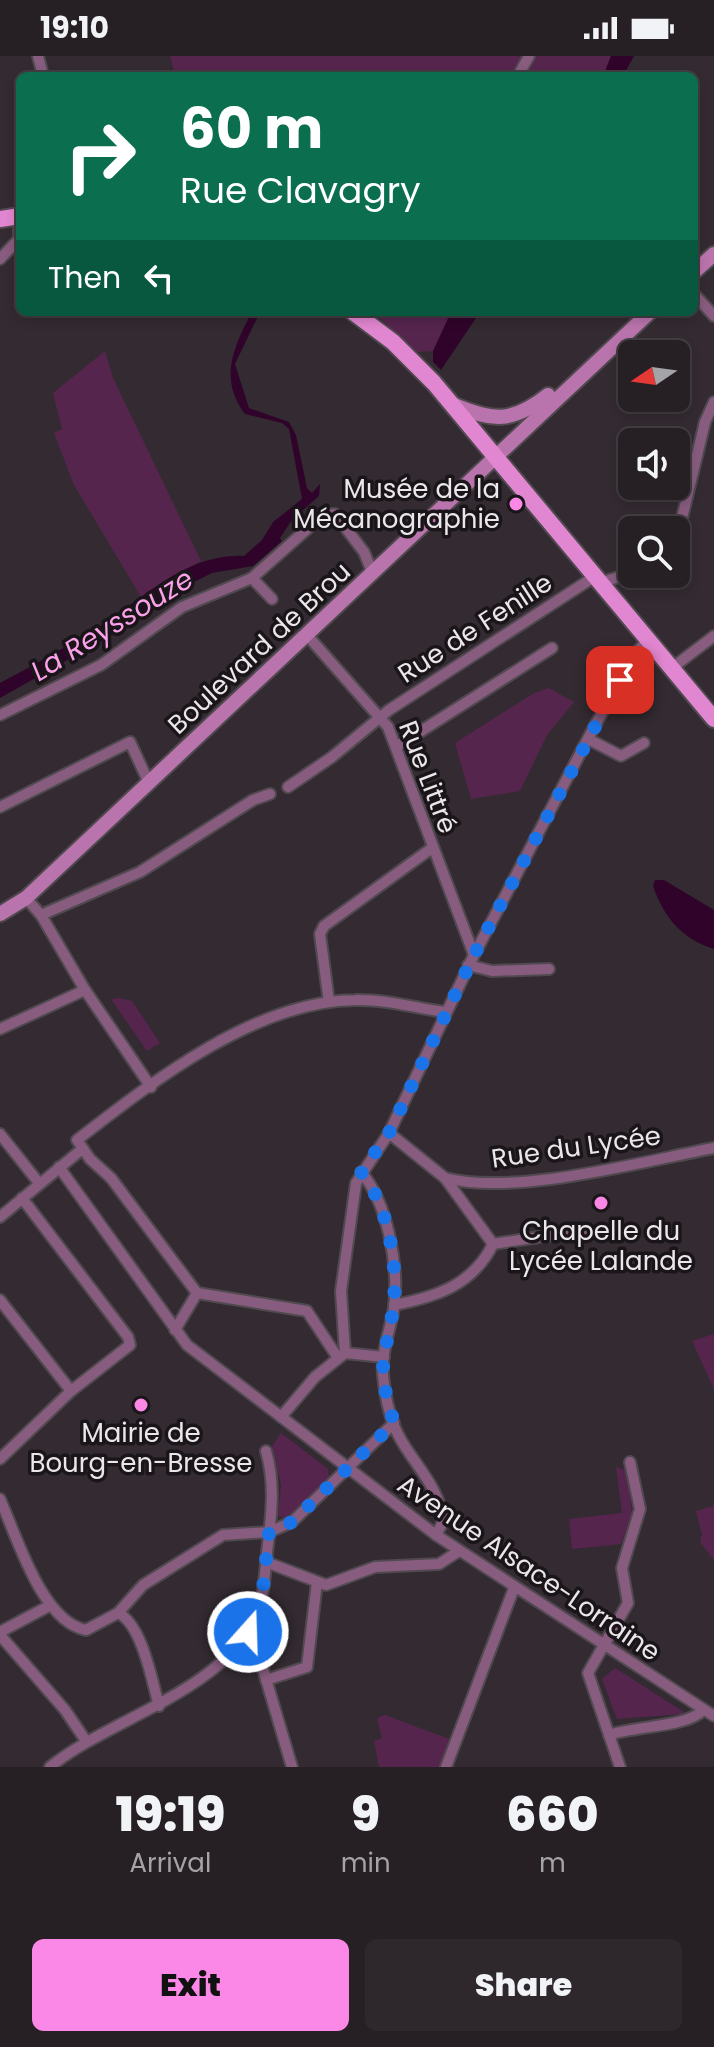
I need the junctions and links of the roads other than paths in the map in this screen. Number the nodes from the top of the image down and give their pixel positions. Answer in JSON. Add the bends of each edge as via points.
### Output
{"nodes":[{"id":1,"x":16,"y":242,"type":"edge"},
{"id":2,"x":714,"y":254,"type":"edge"},
{"id":3,"x":0,"y":259,"type":"edge"},
{"id":4,"x":698,"y":268,"type":"edge"},
{"id":5,"x":698,"y":298,"type":"edge"},
{"id":6,"x":358,"y":316,"type":"edge"},
{"id":7,"x":646,"y":316,"type":"edge"},
{"id":8,"x":714,"y":316,"type":"edge"},
{"id":9,"x":597,"y":360,"type":"junction"},
{"id":10,"x":714,"y":402,"type":"edge"},
{"id":11,"x":452,"y":404,"type":"junction"},
{"id":12,"x":496,"y":456,"type":"junction"},
{"id":13,"x":682,"y":516,"type":"edge"},
{"id":14,"x":373,"y":574,"type":"junction"},
{"id":15,"x":618,"y":576,"type":"edge"},
{"id":16,"x":252,"y":578,"type":"junction"},
{"id":17,"x":596,"y":580,"type":"junction"},
{"id":18,"x":272,"y":599,"type":"dead end"},
{"id":19,"x":307,"y":635,"type":"junction"},
{"id":20,"x":714,"y":636,"type":"edge"},
{"id":21,"x":648,"y":640,"type":"junction"},
{"id":22,"x":552,"y":648,"type":"dead end"},
{"id":23,"x":672,"y":668,"type":"junction"},
{"id":24,"x":0,"y":715,"type":"edge"},
{"id":25,"x":382,"y":717,"type":"junction"},
{"id":26,"x":714,"y":719,"type":"edge"},
{"id":27,"x":588,"y":739,"type":"junction"},
{"id":28,"x":644,"y":743,"type":"dead end"},
{"id":29,"x":396,"y":747,"type":"junction"},
{"id":30,"x":149,"y":783,"type":"junction"},
{"id":31,"x":288,"y":787,"type":"dead end"},
{"id":32,"x":270,"y":794,"type":"dead end"},
{"id":33,"x":0,"y":807,"type":"edge"},
{"id":34,"x":432,"y":848,"type":"junction"},
{"id":35,"x":26,"y":898,"type":"junction"},
{"id":36,"x":0,"y":914,"type":"edge"},
{"id":37,"x":41,"y":915,"type":"junction"},
{"id":38,"x":471,"y":960,"type":"junction"},
{"id":39,"x":549,"y":969,"type":"dead end"},
{"id":40,"x":85,"y":990,"type":"junction"},
{"id":41,"x":329,"y":1002,"type":"junction"},
{"id":42,"x":445,"y":1012,"type":"junction"},
{"id":43,"x":1,"y":1028,"type":"edge"},
{"id":44,"x":151,"y":1087,"type":"junction"},
{"id":45,"x":389,"y":1133,"type":"junction"},
{"id":46,"x":0,"y":1134,"type":"edge"},
{"id":47,"x":714,"y":1148,"type":"edge"},
{"id":48,"x":81,"y":1150,"type":"junction"},
{"id":49,"x":59,"y":1167,"type":"junction"},
{"id":50,"x":361,"y":1172,"type":"junction"},
{"id":51,"x":445,"y":1178,"type":"junction"},
{"id":52,"x":39,"y":1183,"type":"junction"},
{"id":53,"x":22,"y":1198,"type":"junction"},
{"id":54,"x":0,"y":1217,"type":"edge"},
{"id":55,"x":619,"y":1231,"type":"dead end"},
{"id":56,"x":493,"y":1244,"type":"junction"},
{"id":57,"x":197,"y":1293,"type":"junction"},
{"id":58,"x":0,"y":1300,"type":"edge"},
{"id":59,"x":394,"y":1305,"type":"junction"},
{"id":60,"x":175,"y":1330,"type":"junction"},
{"id":61,"x":341,"y":1356,"type":"junction"},
{"id":62,"x":384,"y":1357,"type":"junction"},
{"id":63,"x":71,"y":1391,"type":"junction"},
{"id":64,"x":281,"y":1417,"type":"junction"},
{"id":65,"x":394,"y":1423,"type":"junction"},
{"id":66,"x":266,"y":1451,"type":"dead end"},
{"id":67,"x":0,"y":1459,"type":"edge"},
{"id":68,"x":630,"y":1462,"type":"dead end"},
{"id":69,"x":348,"y":1470,"type":"junction"},
{"id":70,"x":0,"y":1499,"type":"edge"},
{"id":71,"x":269,"y":1532,"type":"junction"},
{"id":72,"x":436,"y":1535,"type":"junction"},
{"id":73,"x":459,"y":1551,"type":"junction"},
{"id":74,"x":266,"y":1562,"type":"junction"},
{"id":75,"x":317,"y":1582,"type":"junction"},
{"id":76,"x":514,"y":1588,"type":"junction"},
{"id":77,"x":49,"y":1606,"type":"junction"},
{"id":78,"x":118,"y":1613,"type":"junction"},
{"id":79,"x":248,"y":1632,"type":"junction"},
{"id":80,"x":0,"y":1634,"type":"edge"},
{"id":81,"x":601,"y":1645,"type":"junction"},
{"id":82,"x":266,"y":1680,"type":"junction"},
{"id":83,"x":159,"y":1706,"type":"junction"},
{"id":84,"x":703,"y":1710,"type":"junction"},
{"id":85,"x":714,"y":1716,"type":"edge"},
{"id":86,"x":609,"y":1735,"type":"junction"},
{"id":87,"x":86,"y":1741,"type":"junction"},
{"id":88,"x":50,"y":1767,"type":"edge"},
{"id":89,"x":292,"y":1767,"type":"edge"},
{"id":90,"x":446,"y":1767,"type":"edge"},
{"id":91,"x":620,"y":1767,"type":"edge"}],
"edges":[{"from":1,"to":3,"type":"street"},
{"from":2,"to":4,"type":"main road"},
{"from":5,"to":8,"type":"street"},
{"from":6,"to":11,"type":"main road","via":[[408,355]]},
{"from":7,"to":9,"type":"main road","name":"Boulevard de Brou"},
{"from":9,"to":11,"type":"main road","via":[[518,416],[487,416]]},
{"from":9,"to":12,"type":"main road","name":"Boulevard de Brou"},
{"from":10,"to":13,"type":"street"},
{"from":11,"to":12,"type":"main road"},
{"from":12,"to":14,"type":"main road","name":"Boulevard de Brou"},
{"from":12,"to":17,"type":"main road"},
{"from":14,"to":16,"type":"street","via":[[352,534],[331,513]]},
{"from":14,"to":19,"type":"main road","name":"Boulevard de Brou"},
{"from":15,"to":17,"type":"street","name":"Rue de Fenille"},
{"from":16,"to":18,"type":"street"},
{"from":16,"to":24,"type":"street","via":[[182,607],[101,665]]},
{"from":17,"to":21,"type":"main road"},
{"from":17,"to":25,"type":"street","name":"Rue de Fenille"},
{"from":19,"to":25,"type":"street","name":"Rue Littré"},
{"from":19,"to":30,"type":"main road","name":"Boulevard de Brou"},
{"from":20,"to":23,"type":"street"},
{"from":21,"to":23,"type":"main road"},
{"from":21,"to":27,"type":"street","via":[[634,655]]},
{"from":22,"to":29,"type":"street"},
{"from":23,"to":26,"type":"main road"},
{"from":25,"to":29,"type":"street","name":"Rue Littré"},
{"from":25,"to":31,"type":"street","name":"Rue de Fenille"},
{"from":27,"to":28,"type":"street","via":[[621,756]]},
{"from":27,"to":38,"type":"street"},
{"from":29,"to":34,"type":"street","name":"Rue Littré"},
{"from":30,"to":33,"type":"street","via":[[130,742]]},
{"from":30,"to":35,"type":"main road","name":"Boulevard de Brou"},
{"from":32,"to":37,"type":"street","via":[[140,872]]},
{"from":34,"to":38,"type":"street","name":"Rue Littré"},
{"from":34,"to":41,"type":"street","via":[[324,926],[320,934]]},
{"from":35,"to":36,"type":"main road","name":"Boulevard de Brou"},
{"from":35,"to":37,"type":"street"},
{"from":37,"to":40,"type":"street"},
{"from":38,"to":39,"type":"street","via":[[492,971]]},
{"from":38,"to":42,"type":"street"},
{"from":40,"to":43,"type":"street"},
{"from":40,"to":44,"type":"street"},
{"from":41,"to":42,"type":"street","via":[[356,999]]},
{"from":41,"to":44,"type":"street","via":[[253,1024],[208,1046]]},
{"from":42,"to":45,"type":"street"},
{"from":44,"to":48,"type":"street","via":[[77,1140]]},
{"from":45,"to":50,"type":"street"},
{"from":45,"to":51,"type":"street"},
{"from":46,"to":52,"type":"street"},
{"from":47,"to":51,"type":"street","name":"Rue du Lycée","via":[[505,1184]]},
{"from":48,"to":49,"type":"street"},
{"from":48,"to":57,"type":"street","via":[[111,1178]]},
{"from":49,"to":52,"type":"street"},
{"from":49,"to":60,"type":"street","name":"Avenue Alsace-Lorraine"},
{"from":50,"to":59,"type":"street","via":[[383,1220]]},
{"from":50,"to":61,"type":"street","via":[[344,1244]]},
{"from":51,"to":56,"type":"street"},
{"from":52,"to":53,"type":"street"},
{"from":53,"to":54,"type":"street"},
{"from":53,"to":63,"type":"street","via":[[128,1337],[130,1345]]},
{"from":55,"to":56,"type":"street"},
{"from":56,"to":59,"type":"street","via":[[487,1258],[458,1286]]},
{"from":57,"to":60,"type":"street"},
{"from":57,"to":61,"type":"street","via":[[307,1311]]},
{"from":58,"to":63,"type":"street"},
{"from":59,"to":62,"type":"street"},
{"from":60,"to":64,"type":"street","name":"Avenue Alsace-Lorraine"},
{"from":61,"to":62,"type":"street"},
{"from":61,"to":64,"type":"street"},
{"from":62,"to":65,"type":"street"},
{"from":63,"to":67,"type":"street"},
{"from":64,"to":69,"type":"street","name":"Avenue Alsace-Lorraine"},
{"from":65,"to":69,"type":"street"},
{"from":65,"to":72,"type":"street","via":[[438,1499],[443,1522]]},
{"from":66,"to":71,"type":"street","via":[[274,1487]]},
{"from":68,"to":81,"type":"street","via":[[640,1509],[622,1568],[628,1603]]},
{"from":69,"to":71,"type":"street","via":[[292,1522]]},
{"from":69,"to":72,"type":"street","name":"Avenue Alsace-Lorraine"},
{"from":70,"to":77,"type":"street"},
{"from":71,"to":74,"type":"street"},
{"from":71,"to":78,"type":"street","via":[[223,1535],[143,1585]]},
{"from":72,"to":73,"type":"street","name":"Avenue Alsace-Lorraine"},
{"from":73,"to":75,"type":"street","via":[[439,1564],[387,1565],[334,1584]]},
{"from":73,"to":76,"type":"street","name":"Avenue Alsace-Lorraine"},
{"from":74,"to":75,"type":"street"},
{"from":74,"to":79,"type":"street","via":[[258,1612]]},
{"from":75,"to":82,"type":"street","via":[[307,1667]]},
{"from":76,"to":81,"type":"street","name":"Avenue Alsace-Lorraine"},
{"from":76,"to":90,"type":"street"},
{"from":77,"to":78,"type":"street","via":[[69,1625],[86,1630]]},
{"from":77,"to":80,"type":"street"},
{"from":78,"to":83,"type":"street","via":[[137,1635]]},
{"from":79,"to":82,"type":"street"},
{"from":79,"to":83,"type":"street","via":[[194,1683]]},
{"from":80,"to":87,"type":"street"},
{"from":81,"to":84,"type":"street","name":"Avenue Alsace-Lorraine"},
{"from":81,"to":86,"type":"street","via":[[588,1668],[588,1681]]},
{"from":82,"to":89,"type":"street"},
{"from":83,"to":87,"type":"street"},
{"from":84,"to":85,"type":"street","name":"Avenue Alsace-Lorraine"},
{"from":84,"to":86,"type":"street","via":[[693,1720]]},
{"from":86,"to":91,"type":"street"},
{"from":87,"to":88,"type":"street"}]}
